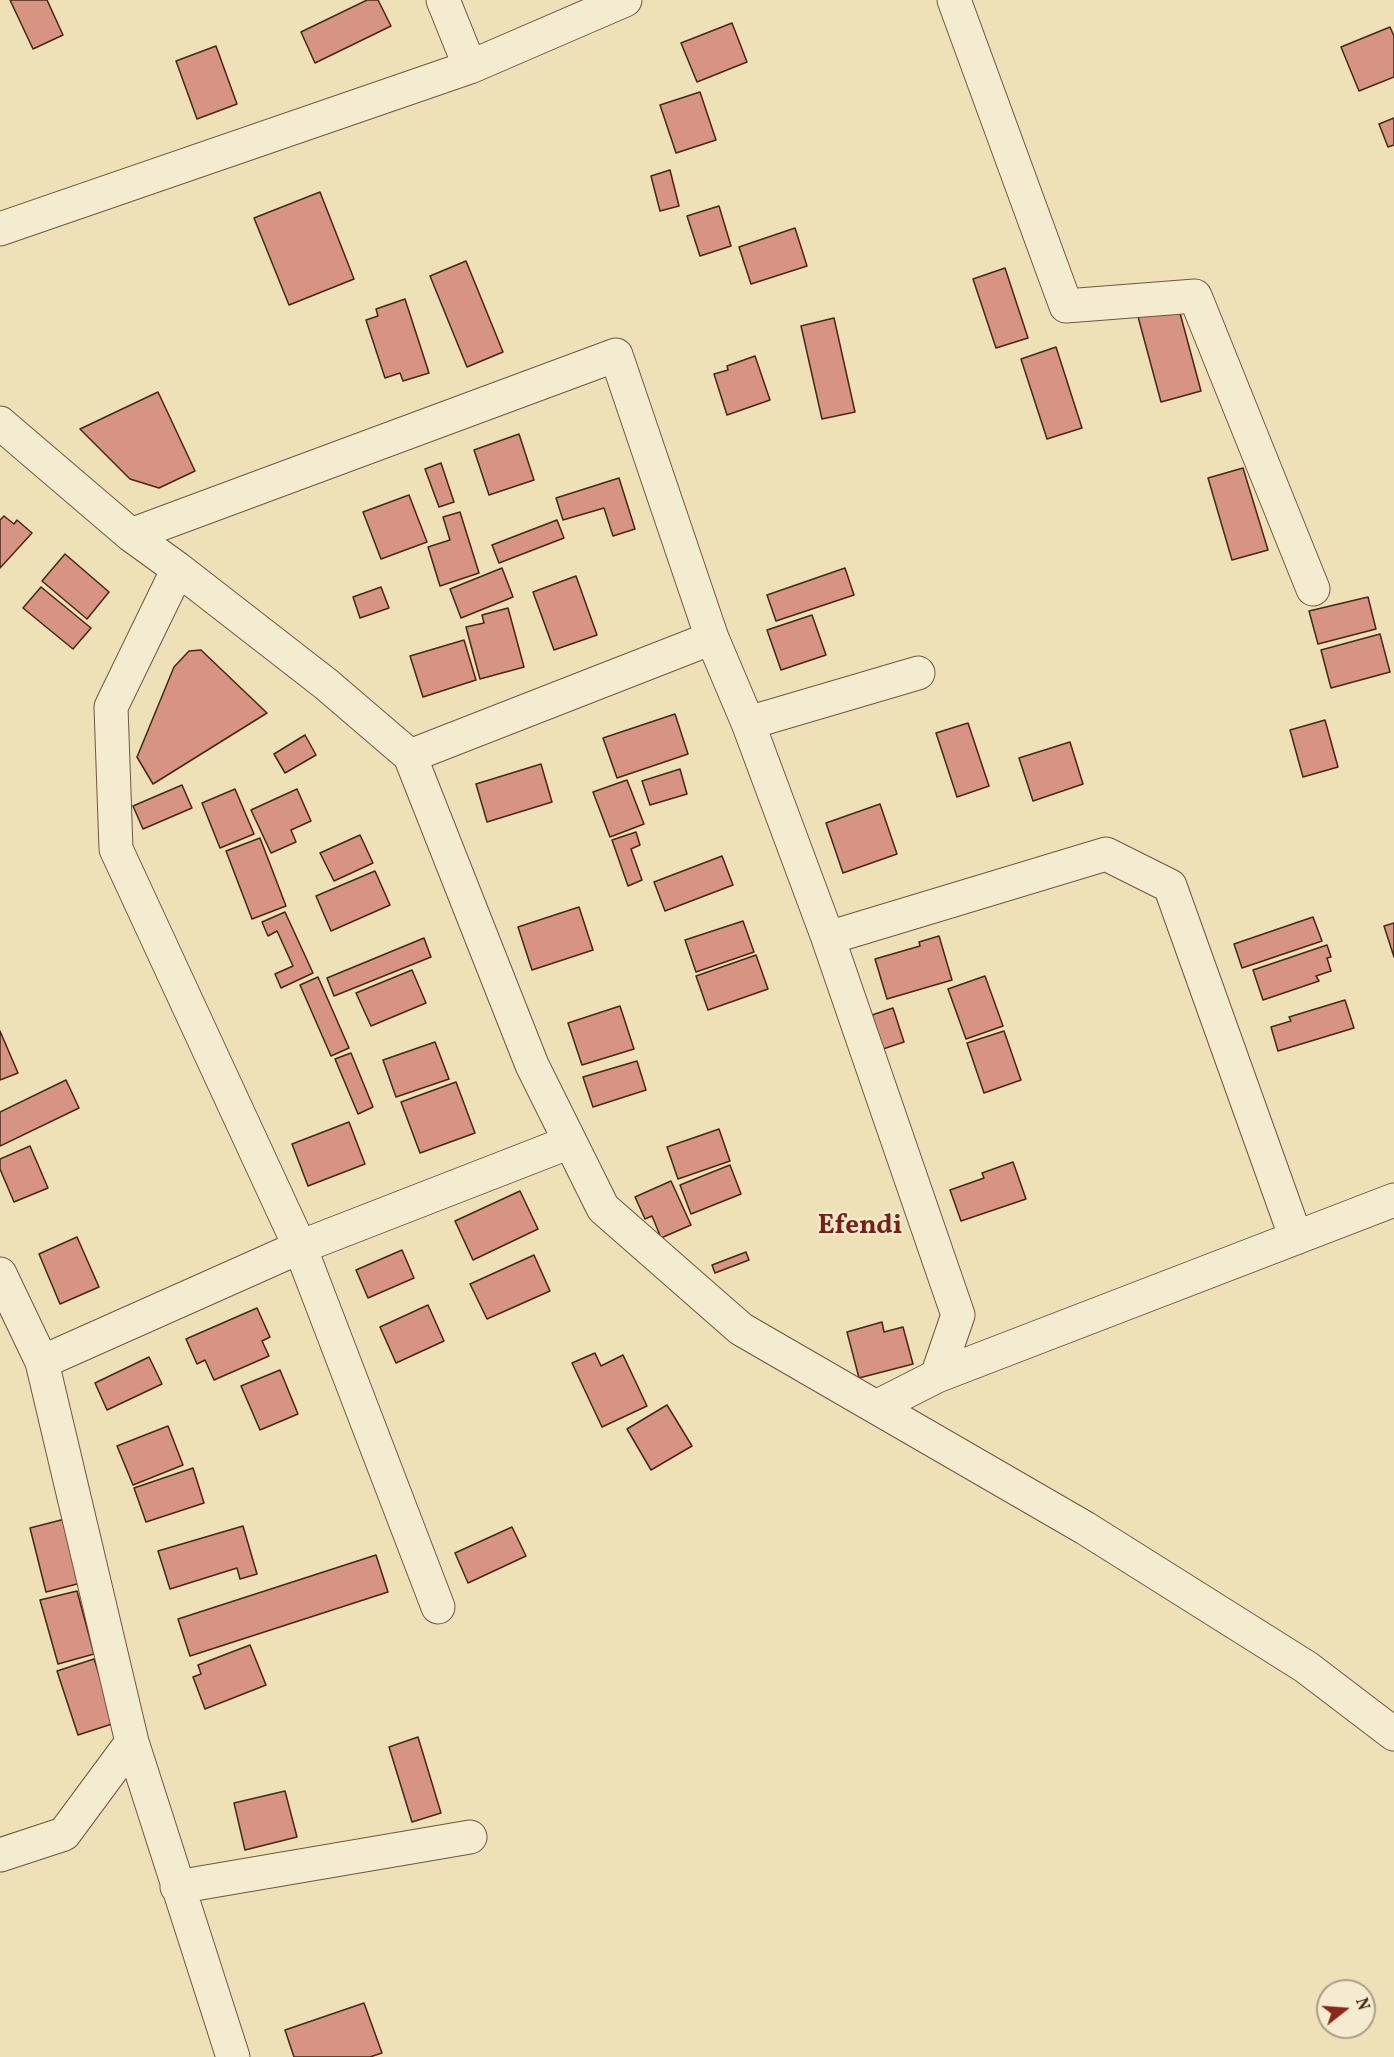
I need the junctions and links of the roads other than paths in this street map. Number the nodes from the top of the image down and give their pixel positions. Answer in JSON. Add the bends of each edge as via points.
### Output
{"nodes":[{"id":1,"x":443,"y":0,"type":"edge"},
{"id":2,"x":625,"y":0,"type":"edge"},
{"id":3,"x":954,"y":0,"type":"edge"},
{"id":4,"x":470,"y":67,"type":"junction"},
{"id":5,"x":0,"y":229,"type":"edge"},
{"id":6,"x":0,"y":423,"type":"edge"},
{"id":7,"x":131,"y":535,"type":"junction"},
{"id":8,"x":178,"y":568,"type":"junction"},
{"id":9,"x":1313,"y":589,"type":"dead end"},
{"id":10,"x":712,"y":638,"type":"junction"},
{"id":11,"x":918,"y":673,"type":"dead end"},
{"id":12,"x":748,"y":723,"type":"junction"},
{"id":13,"x":410,"y":756,"type":"junction"},
{"id":14,"x":828,"y":939,"type":"junction"},
{"id":15,"x":570,"y":1142,"type":"junction"},
{"id":16,"x":1394,"y":1200,"type":"edge"},
{"id":17,"x":1296,"y":1238,"type":"junction"},
{"id":18,"x":300,"y":1247,"type":"junction"},
{"id":19,"x":0,"y":1274,"type":"edge"},
{"id":20,"x":42,"y":1362,"type":"junction"},
{"id":21,"x":937,"y":1376,"type":"junction"},
{"id":22,"x":876,"y":1407,"type":"junction"},
{"id":23,"x":438,"y":1607,"type":"dead end"},
{"id":24,"x":1394,"y":1734,"type":"edge"},
{"id":25,"x":132,"y":1742,"type":"junction"},
{"id":26,"x":470,"y":1837,"type":"dead end"},
{"id":27,"x":0,"y":1855,"type":"edge"},
{"id":28,"x":177,"y":1887,"type":"junction"},
{"id":29,"x":233,"y":2057,"type":"edge"}],
"edges":[{"from":1,"to":4,"type":"street"},
{"from":2,"to":4,"type":"street"},
{"from":3,"to":9,"type":"street","via":[[1066,306],[1195,296]]},
{"from":4,"to":5,"type":"street"},
{"from":6,"to":7,"type":"street"},
{"from":7,"to":8,"type":"street"},
{"from":7,"to":10,"type":"street","via":[[616,355]]},
{"from":8,"to":13,"type":"street","via":[[326,684]]},
{"from":8,"to":18,"type":"street","via":[[111,707],[116,849]]},
{"from":10,"to":12,"type":"street"},
{"from":10,"to":13,"type":"street"},
{"from":11,"to":12,"type":"street"},
{"from":12,"to":14,"type":"street"},
{"from":13,"to":15,"type":"street","via":[[532,1065]]},
{"from":14,"to":17,"type":"street","via":[[1106,854],[1170,886]]},
{"from":14,"to":21,"type":"street","via":[[958,1315]]},
{"from":15,"to":18,"type":"street"},
{"from":15,"to":22,"type":"street","via":[[603,1208],[741,1329]]},
{"from":16,"to":17,"type":"street"},
{"from":17,"to":21,"type":"street"},
{"from":18,"to":20,"type":"street"},
{"from":18,"to":23,"type":"street"},
{"from":19,"to":20,"type":"street"},
{"from":20,"to":25,"type":"street"},
{"from":21,"to":22,"type":"street"},
{"from":22,"to":24,"type":"street","via":[[1085,1528],[1286,1655]]},
{"from":25,"to":27,"type":"street","via":[[64,1834]]},
{"from":25,"to":28,"type":"street"},
{"from":26,"to":28,"type":"street"},
{"from":28,"to":29,"type":"street"}]}
